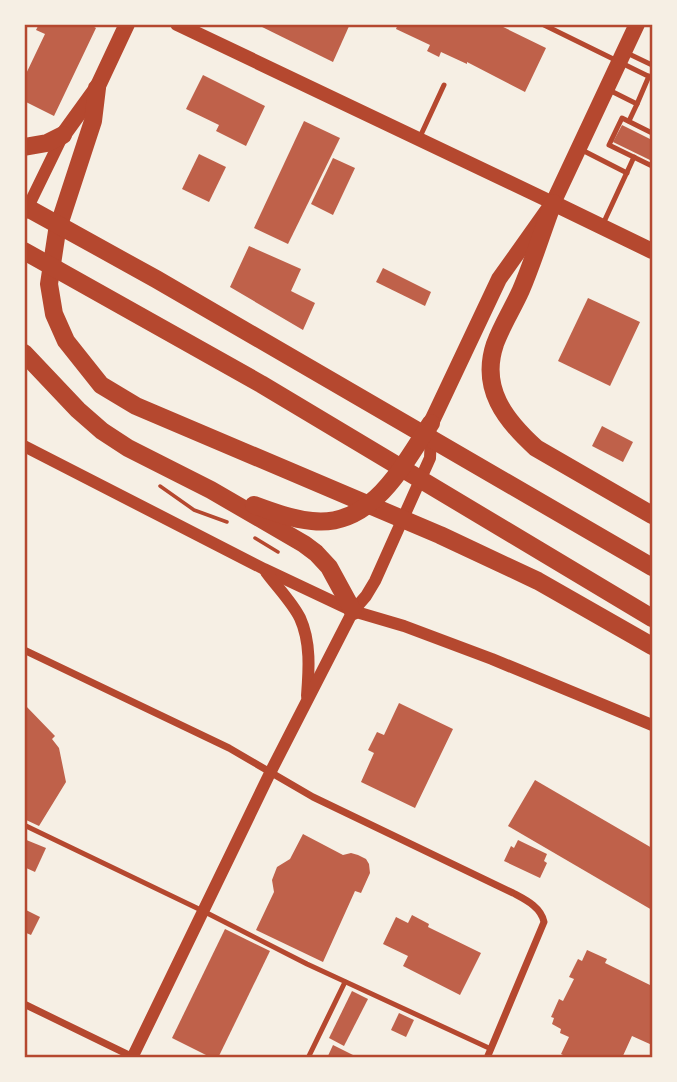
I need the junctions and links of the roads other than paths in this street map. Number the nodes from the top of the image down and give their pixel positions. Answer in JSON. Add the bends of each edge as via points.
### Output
{"nodes":[{"id":1,"x":127,"y":24,"type":"edge"},
{"id":2,"x":177,"y":24,"type":"edge"},
{"id":3,"x":542,"y":24,"type":"edge"},
{"id":4,"x":637,"y":24,"type":"edge"},
{"id":5,"x":621,"y":57,"type":"junction"},
{"id":6,"x":653,"y":65,"type":"edge"},
{"id":7,"x":651,"y":77,"type":"edge"},
{"id":8,"x":444,"y":85,"type":"dead end"},
{"id":9,"x":97,"y":88,"type":"junction"},
{"id":10,"x":606,"y":89,"type":"junction"},
{"id":11,"x":637,"y":104,"type":"junction"},
{"id":12,"x":629,"y":121,"type":"junction"},
{"id":13,"x":653,"y":132,"type":"edge"},
{"id":14,"x":63,"y":135,"type":"junction"},
{"id":15,"x":419,"y":139,"type":"junction"},
{"id":16,"x":24,"y":147,"type":"edge"},
{"id":17,"x":578,"y":149,"type":"junction"},
{"id":18,"x":634,"y":157,"type":"junction"},
{"id":19,"x":653,"y":166,"type":"edge"},
{"id":20,"x":627,"y":173,"type":"junction"},
{"id":21,"x":553,"y":203,"type":"junction"},
{"id":22,"x":24,"y":206,"type":"edge"},
{"id":23,"x":24,"y":214,"type":"edge"},
{"id":24,"x":601,"y":227,"type":"junction"},
{"id":25,"x":24,"y":251,"type":"edge"},
{"id":26,"x":653,"y":251,"type":"edge"},
{"id":27,"x":24,"y":353,"type":"edge"},
{"id":28,"x":431,"y":423,"type":"junction"},
{"id":29,"x":24,"y":437,"type":"edge"},
{"id":30,"x":24,"y":446,"type":"edge"},
{"id":31,"x":24,"y":454,"type":"edge"},
{"id":32,"x":51,"y":459,"type":"junction"},
{"id":33,"x":211,"y":490,"type":"junction"},
{"id":34,"x":653,"y":515,"type":"edge"},
{"id":35,"x":653,"y":567,"type":"edge"},
{"id":36,"x":264,"y":569,"type":"junction"},
{"id":37,"x":353,"y":611,"type":"junction"},
{"id":38,"x":653,"y":618,"type":"edge"},
{"id":39,"x":653,"y":646,"type":"edge"},
{"id":40,"x":24,"y":650,"type":"edge"},
{"id":41,"x":307,"y":702,"type":"junction"},
{"id":42,"x":653,"y":726,"type":"edge"},
{"id":43,"x":270,"y":773,"type":"junction"},
{"id":44,"x":24,"y":825,"type":"edge"},
{"id":45,"x":203,"y":911,"type":"junction"},
{"id":46,"x":345,"y":982,"type":"junction"},
{"id":47,"x":24,"y":1004,"type":"edge"},
{"id":48,"x":491,"y":1049,"type":"junction"},
{"id":49,"x":133,"y":1057,"type":"edge"},
{"id":50,"x":308,"y":1058,"type":"edge"},
{"id":51,"x":487,"y":1058,"type":"edge"}],
"edges":[{"from":1,"to":9,"type":"main road"},
{"from":2,"to":15,"type":"main road"},
{"from":3,"to":5,"type":"lane"},
{"from":4,"to":5,"type":"main road"},
{"from":5,"to":6,"type":"lane"},
{"from":5,"to":7,"type":"lane"},
{"from":5,"to":10,"type":"main road"},
{"from":7,"to":11,"type":"lane"},
{"from":8,"to":15,"type":"lane"},
{"from":9,"to":14,"type":"main road"},
{"from":9,"to":39,"type":"highway","via":[[93,121],[57,231],[49,284],[54,314],[66,341],[101,385],[136,406],[538,581]]},
{"from":10,"to":11,"type":"lane"},
{"from":10,"to":17,"type":"main road"},
{"from":11,"to":12,"type":"lane"},
{"from":12,"to":13,"type":"lane","via":[[638,129]]},
{"from":12,"to":18,"type":"lane","via":[[622,118],[609,145]]},
{"from":14,"to":16,"type":"highway"},
{"from":14,"to":23,"type":"street"},
{"from":15,"to":21,"type":"main road"},
{"from":17,"to":20,"type":"lane"},
{"from":17,"to":21,"type":"main road"},
{"from":18,"to":19,"type":"lane"},
{"from":18,"to":20,"type":"lane"},
{"from":20,"to":24,"type":"lane"},
{"from":21,"to":24,"type":"main road"},
{"from":21,"to":28,"type":"main road","via":[[499,279]]},
{"from":21,"to":34,"type":"highway","via":[[495,345],[491,362],[494,391],[506,416],[536,448]]},
{"from":22,"to":35,"type":"highway"},
{"from":24,"to":26,"type":"main road"},
{"from":25,"to":38,"type":"highway","via":[[261,384]]},
{"from":27,"to":33,"type":"highway","via":[[102,431]]},
{"from":28,"to":33,"type":"highway","via":[[380,496],[344,518],[295,518]]},
{"from":28,"to":37,"type":"street","via":[[430,458],[375,581]]},
{"from":29,"to":32,"type":"street"},
{"from":30,"to":32,"type":"street"},
{"from":31,"to":32,"type":"street"},
{"from":32,"to":36,"type":"street"},
{"from":33,"to":37,"type":"highway","via":[[316,553]]},
{"from":36,"to":37,"type":"street"},
{"from":36,"to":41,"type":"street","via":[[300,619],[308,645]]},
{"from":37,"to":41,"type":"street"},
{"from":37,"to":42,"type":"street","via":[[492,659]]},
{"from":40,"to":43,"type":"street","via":[[229,748]]},
{"from":41,"to":43,"type":"street"},
{"from":43,"to":45,"type":"street"},
{"from":43,"to":48,"type":"street","via":[[513,892],[543,913],[544,922]]},
{"from":44,"to":45,"type":"lane"},
{"from":45,"to":46,"type":"lane"},
{"from":45,"to":49,"type":"street"},
{"from":46,"to":48,"type":"lane"},
{"from":46,"to":50,"type":"lane"},
{"from":47,"to":49,"type":"street"},
{"from":48,"to":51,"type":"street"}]}
